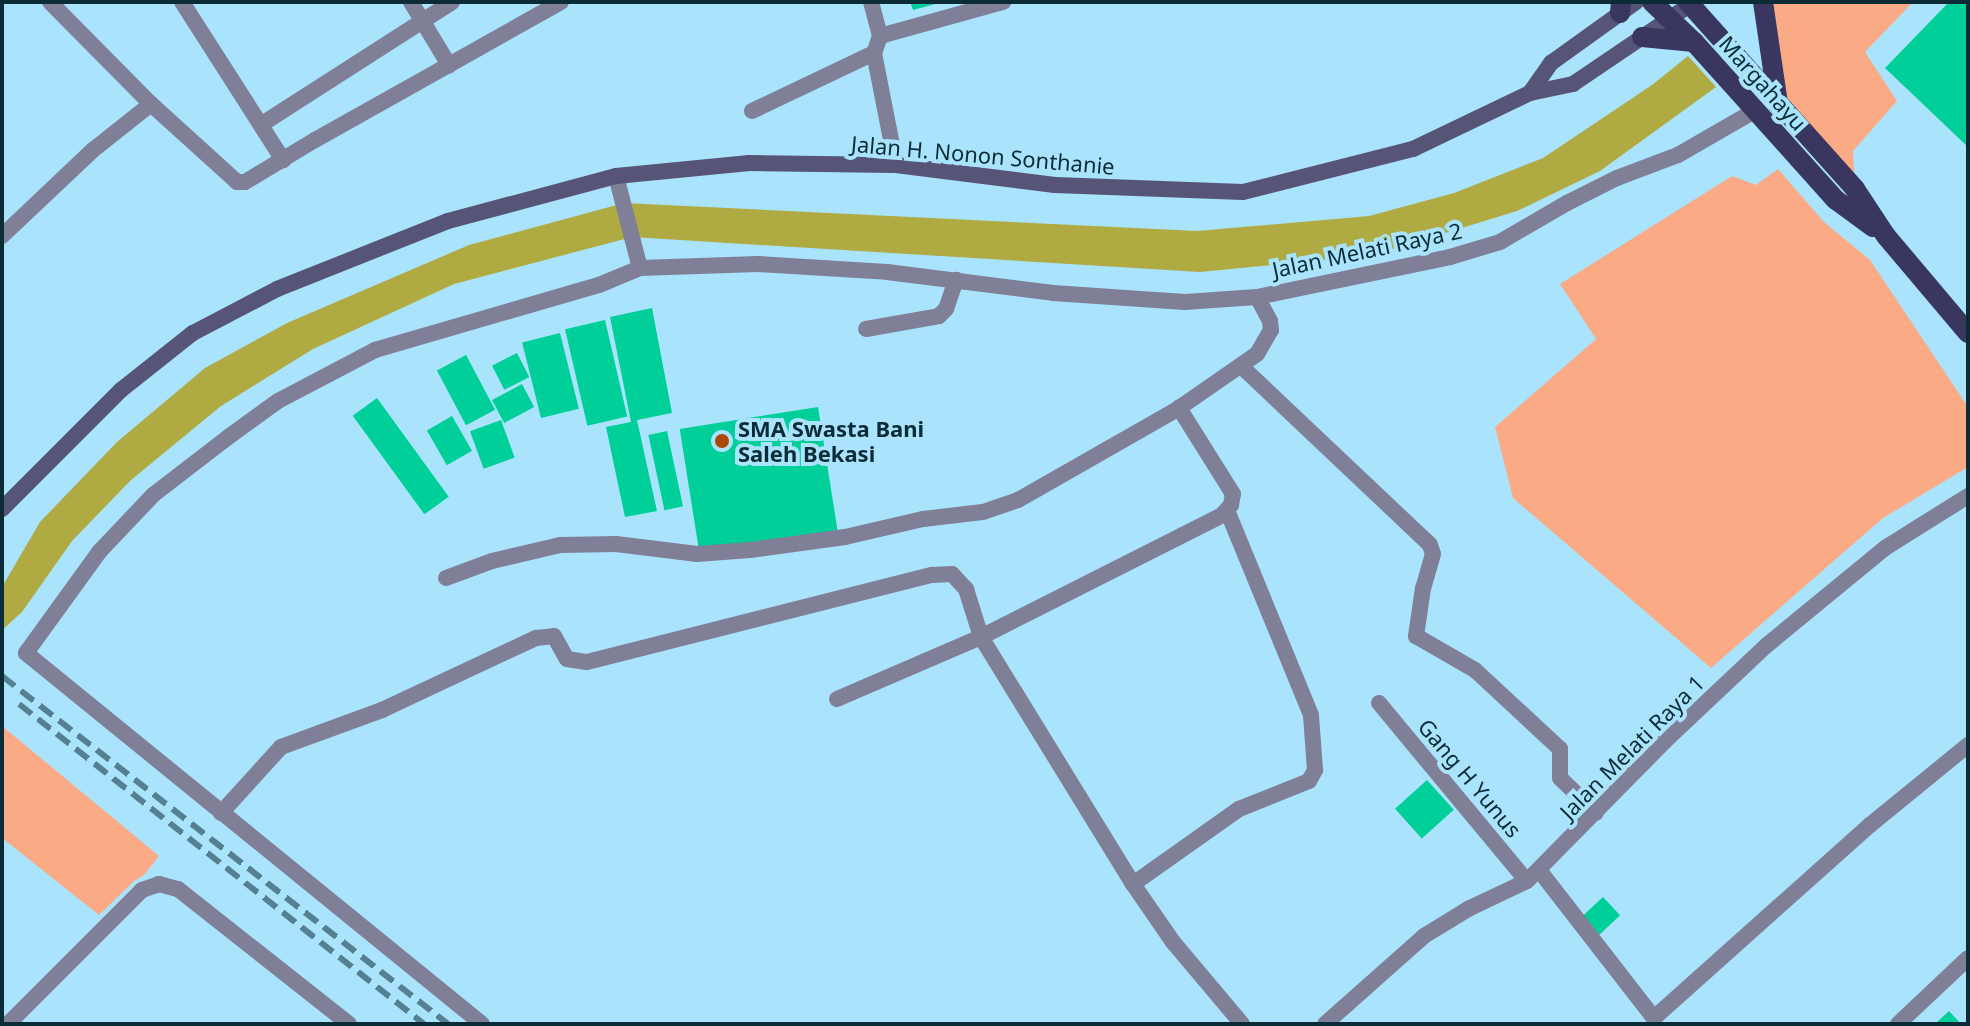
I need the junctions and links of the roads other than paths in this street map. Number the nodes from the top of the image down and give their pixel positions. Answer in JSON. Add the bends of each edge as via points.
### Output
{"nodes":[{"id":1,"x":50,"y":2,"type":"edge"},
{"id":2,"x":182,"y":2,"type":"edge"},
{"id":3,"x":411,"y":2,"type":"edge"},
{"id":4,"x":452,"y":2,"type":"edge"},
{"id":5,"x":561,"y":2,"type":"edge"},
{"id":6,"x":871,"y":2,"type":"edge"},
{"id":7,"x":1003,"y":2,"type":"edge"},
{"id":8,"x":1652,"y":2,"type":"edge"},
{"id":9,"x":1763,"y":2,"type":"edge"},
{"id":10,"x":1691,"y":3,"type":"edge"},
{"id":11,"x":1626,"y":6,"type":"edge"},
{"id":12,"x":1667,"y":19,"type":"junction"},
{"id":13,"x":422,"y":20,"type":"junction"},
{"id":14,"x":880,"y":36,"type":"junction"},
{"id":15,"x":1642,"y":37,"type":"junction"},
{"id":16,"x":1694,"y":42,"type":"junction"},
{"id":17,"x":874,"y":53,"type":"junction"},
{"id":18,"x":449,"y":65,"type":"junction"},
{"id":19,"x":1530,"y":93,"type":"junction"},
{"id":20,"x":151,"y":104,"type":"junction"},
{"id":21,"x":1778,"y":104,"type":"junction"},
{"id":22,"x":1756,"y":110,"type":"junction"},
{"id":23,"x":752,"y":111,"type":"dead end"},
{"id":24,"x":262,"y":124,"type":"junction"},
{"id":25,"x":283,"y":160,"type":"junction"},
{"id":26,"x":896,"y":165,"type":"junction"},
{"id":27,"x":616,"y":176,"type":"junction"},
{"id":28,"x":2,"y":236,"type":"edge"},
{"id":29,"x":1886,"y":236,"type":"junction"},
{"id":30,"x":640,"y":268,"type":"junction"},
{"id":31,"x":956,"y":280,"type":"junction"},
{"id":32,"x":1257,"y":297,"type":"junction"},
{"id":33,"x":866,"y":329,"type":"dead end"},
{"id":34,"x":1968,"y":333,"type":"edge"},
{"id":35,"x":1241,"y":366,"type":"junction"},
{"id":36,"x":1179,"y":408,"type":"junction"},
{"id":37,"x":1968,"y":496,"type":"edge"},
{"id":38,"x":2,"y":509,"type":"edge"},
{"id":39,"x":1227,"y":510,"type":"junction"},
{"id":40,"x":446,"y":578,"type":"dead end"},
{"id":41,"x":981,"y":637,"type":"junction"},
{"id":42,"x":837,"y":699,"type":"dead end"},
{"id":43,"x":1379,"y":703,"type":"dead end"},
{"id":44,"x":1968,"y":745,"type":"edge"},
{"id":45,"x":221,"y":813,"type":"junction"},
{"id":46,"x":1596,"y":813,"type":"junction"},
{"id":47,"x":1533,"y":876,"type":"junction"},
{"id":48,"x":1133,"y":884,"type":"junction"},
{"id":49,"x":1968,"y":958,"type":"edge"},
{"id":50,"x":18,"y":1020,"type":"edge"},
{"id":51,"x":349,"y":1024,"type":"edge"},
{"id":52,"x":482,"y":1024,"type":"edge"},
{"id":53,"x":1242,"y":1024,"type":"edge"},
{"id":54,"x":1325,"y":1024,"type":"edge"},
{"id":55,"x":1898,"y":1024,"type":"edge"}],
"edges":[{"from":1,"to":20,"type":"street"},
{"from":2,"to":24,"type":"street"},
{"from":3,"to":13,"type":"street"},
{"from":4,"to":13,"type":"street"},
{"from":5,"to":18,"type":"street"},
{"from":6,"to":14,"type":"street"},
{"from":7,"to":14,"type":"street"},
{"from":8,"to":12,"type":"main road","name":"Margahayu"},
{"from":9,"to":21,"type":"main road"},
{"from":10,"to":12,"type":"street"},
{"from":10,"to":21,"type":"main road"},
{"from":11,"to":19,"type":"street","via":[[1551,63]]},
{"from":12,"to":15,"type":"street"},
{"from":12,"to":16,"type":"main road","name":"Margahayu"},
{"from":13,"to":18,"type":"street"},
{"from":13,"to":24,"type":"street"},
{"from":14,"to":17,"type":"street"},
{"from":15,"to":16,"type":"main road"},
{"from":15,"to":19,"type":"street","via":[[1573,84]]},
{"from":16,"to":22,"type":"main road","name":"Margahayu"},
{"from":17,"to":23,"type":"street"},
{"from":17,"to":26,"type":"street"},
{"from":18,"to":25,"type":"street"},
{"from":19,"to":26,"type":"street","name":"Jalan H. Nonon Sonthanie","via":[[1413,149],[1243,192],[1055,185]]},
{"from":20,"to":25,"type":"street","via":[[237,182]]},
{"from":20,"to":28,"type":"street","via":[[84,158]]},
{"from":21,"to":29,"type":"main road","via":[[1855,189]]},
{"from":22,"to":29,"type":"main road","name":"Margahayu","via":[[1836,200]]},
{"from":22,"to":32,"type":"street","name":"Jalan Melati Raya 2","via":[[1678,155],[1617,178],[1500,242]]},
{"from":24,"to":25,"type":"street"},
{"from":26,"to":27,"type":"street","name":"Jalan H. Nonon Sonthanie","via":[[749,163]]},
{"from":27,"to":30,"type":"street"},
{"from":27,"to":38,"type":"street","name":"Jalan H. Nonon Sonthanie","via":[[448,221],[277,289],[193,333],[121,390]]},
{"from":29,"to":34,"type":"main road"},
{"from":30,"to":31,"type":"street","name":"Jalan Melati Raya 2","via":[[758,264]]},
{"from":30,"to":45,"type":"street","via":[[599,285],[375,350],[278,401],[153,495],[99,552],[26,653]]},
{"from":31,"to":32,"type":"street","name":"Jalan Melati Raya 2","via":[[1185,302]]},
{"from":31,"to":33,"type":"street","via":[[939,316]]},
{"from":32,"to":35,"type":"street","via":[[1270,321],[1269,338]]},
{"from":35,"to":36,"type":"street"},
{"from":35,"to":46,"type":"street","via":[[1430,545],[1433,554],[1416,636],[1475,670],[1560,749],[1560,778]]},
{"from":36,"to":39,"type":"street","via":[[1233,494]]},
{"from":36,"to":40,"type":"street","via":[[1045,487],[983,512],[750,550],[697,554],[616,544],[560,545]]},
{"from":37,"to":46,"type":"street","name":"Jalan Melati Raya 1","via":[[1885,548],[1767,645]]},
{"from":39,"to":41,"type":"street"},
{"from":39,"to":48,"type":"street","via":[[1311,715],[1315,770],[1309,781],[1239,809]]},
{"from":41,"to":42,"type":"street"},
{"from":41,"to":45,"type":"street","via":[[966,589],[956,576],[947,574],[587,662],[567,659],[554,636],[536,638],[382,710],[281,747]]},
{"from":41,"to":48,"type":"street"},
{"from":43,"to":47,"type":"street","name":"Gang H Yunus"},
{"from":44,"to":47,"type":"street","name":"Gang H Yunus","via":[[1654,1018]]},
{"from":45,"to":52,"type":"street"},
{"from":46,"to":47,"type":"street","name":"Jalan Melati Raya 1"},
{"from":47,"to":54,"type":"street","name":"Jalan Melati Raya 1","via":[[1424,936]]},
{"from":48,"to":53,"type":"street","via":[[1173,942]]},
{"from":49,"to":55,"type":"street"},
{"from":50,"to":51,"type":"street","via":[[142,890],[159,884],[178,889]]}]}
